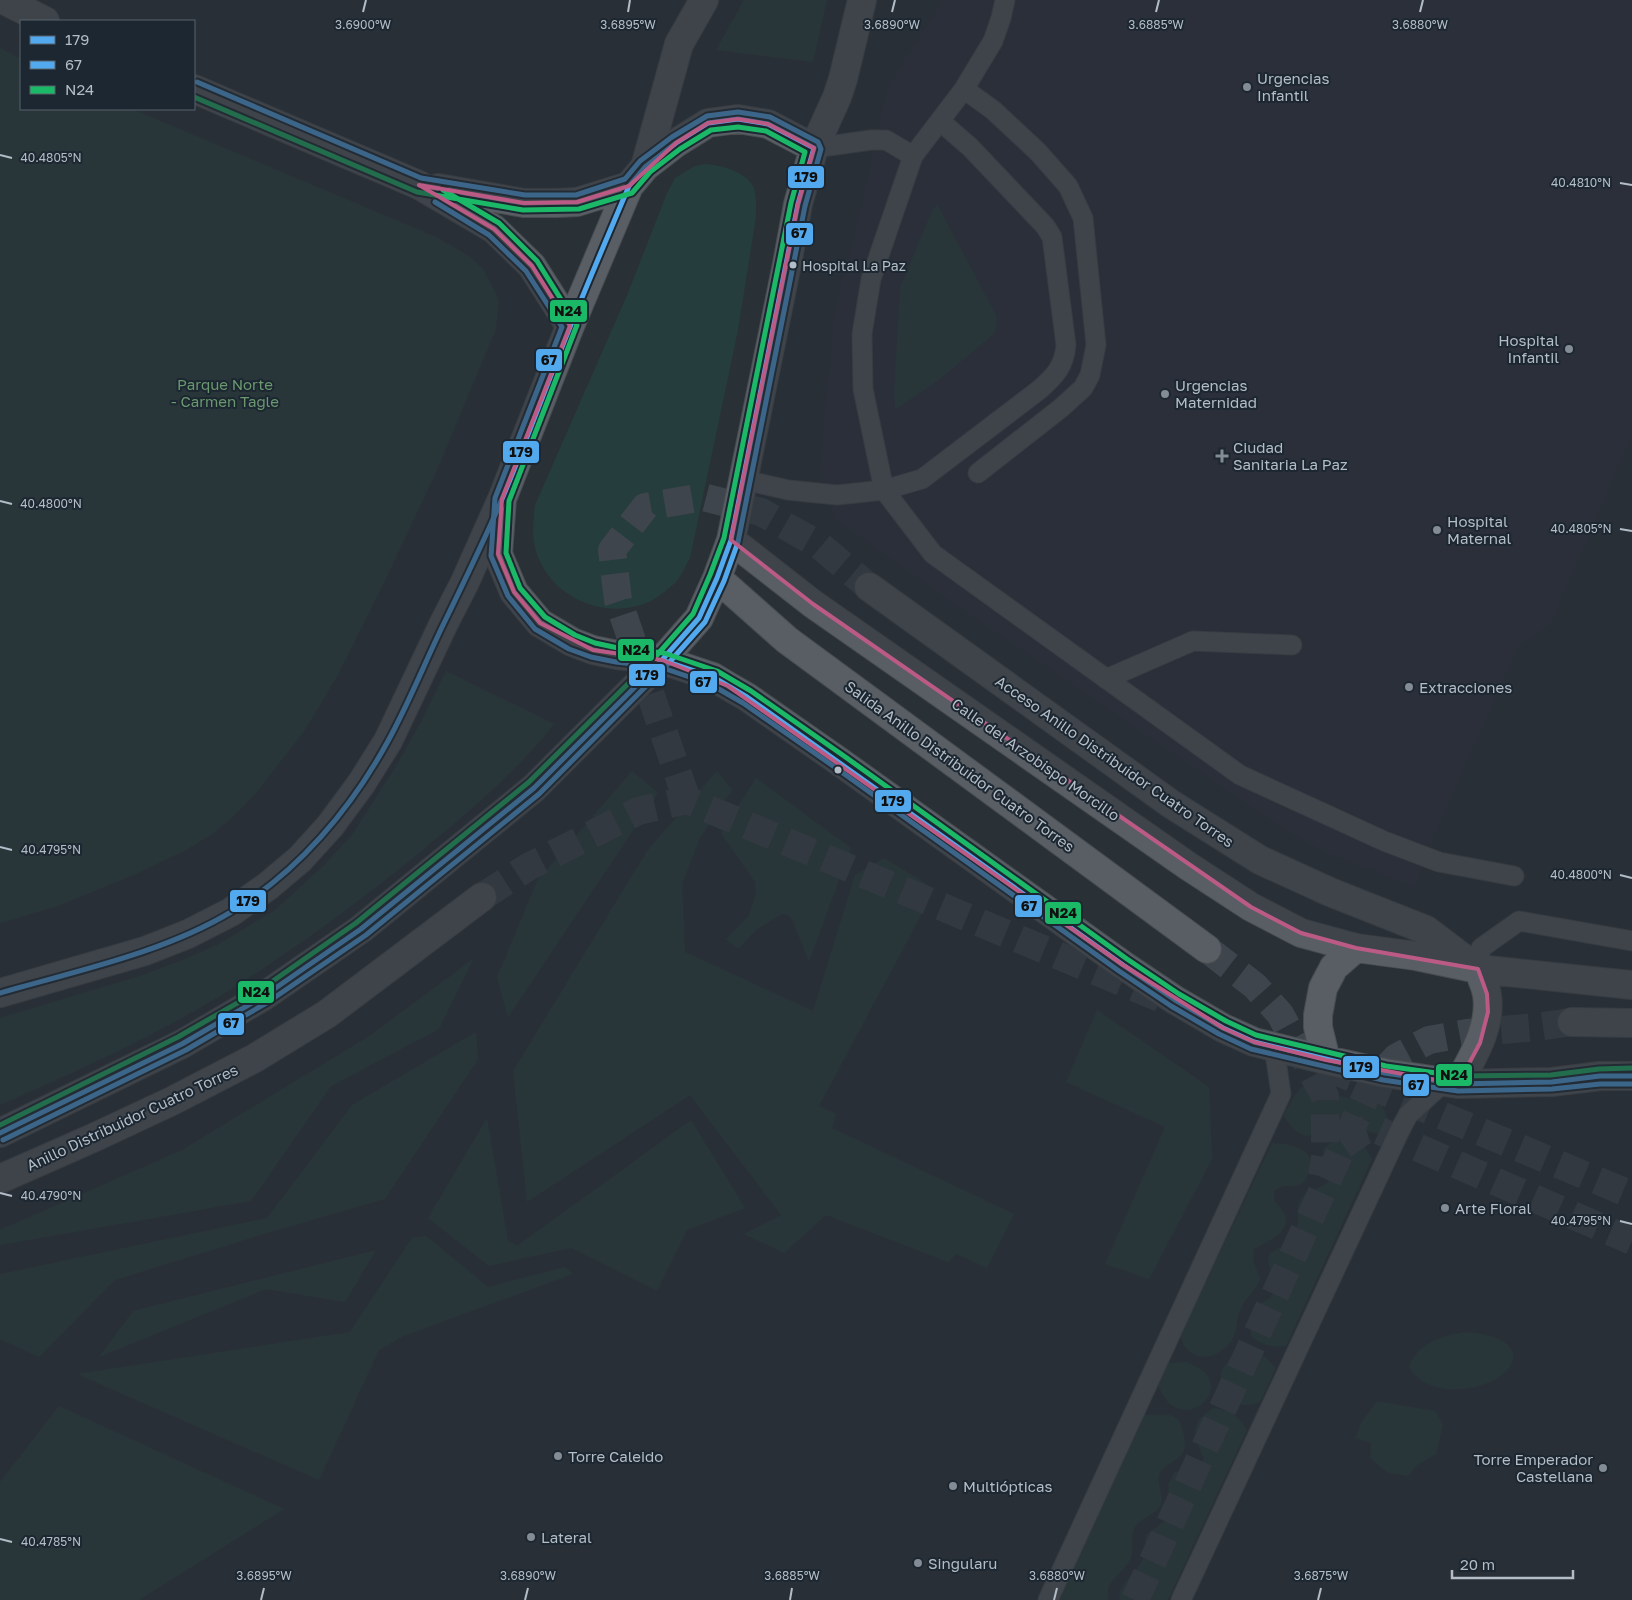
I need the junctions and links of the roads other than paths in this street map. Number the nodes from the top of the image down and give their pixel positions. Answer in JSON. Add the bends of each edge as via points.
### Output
{"nodes":[{"id":1,"x":4,"y":0,"type":"edge"},
{"id":2,"x":704,"y":0,"type":"edge"},
{"id":3,"x":862,"y":0,"type":"edge"},
{"id":4,"x":1005,"y":0,"type":"edge"},
{"id":5,"x":43,"y":20,"type":"edge"},
{"id":6,"x":195,"y":89,"type":"edge"},
{"id":7,"x":964,"y":89,"type":"junction"},
{"id":8,"x":940,"y":121,"type":"junction"},
{"id":9,"x":814,"y":148,"type":"junction"},
{"id":10,"x":913,"y":156,"type":"junction"},
{"id":11,"x":637,"y":177,"type":"junction"},
{"id":12,"x":419,"y":185,"type":"junction"},
{"id":13,"x":570,"y":326,"type":"junction"},
{"id":14,"x":978,"y":473,"type":"dead end"},
{"id":15,"x":744,"y":480,"type":"junction"},
{"id":16,"x":884,"y":490,"type":"junction"},
{"id":17,"x":502,"y":499,"type":"junction"},
{"id":18,"x":731,"y":540,"type":"junction"},
{"id":19,"x":717,"y":578,"type":"junction"},
{"id":20,"x":869,"y":587,"type":"tunnel mouth"},
{"id":21,"x":1292,"y":645,"type":"dead end"},
{"id":22,"x":662,"y":660,"type":"junction"},
{"id":23,"x":1106,"y":679,"type":"junction"},
{"id":24,"x":1514,"y":876,"type":"dead end"},
{"id":25,"x":482,"y":897,"type":"tunnel mouth"},
{"id":26,"x":1632,"y":941,"type":"edge"},
{"id":27,"x":1356,"y":948,"type":"junction"},
{"id":28,"x":1207,"y":949,"type":"tunnel mouth"},
{"id":29,"x":1478,"y":969,"type":"junction"},
{"id":30,"x":1632,"y":985,"type":"edge"},
{"id":31,"x":0,"y":993,"type":"edge"},
{"id":32,"x":1572,"y":1022,"type":"tunnel mouth"},
{"id":33,"x":1632,"y":1023,"type":"edge"},
{"id":34,"x":1274,"y":1046,"type":"junction"},
{"id":35,"x":1326,"y":1060,"type":"junction"},
{"id":36,"x":1632,"y":1076,"type":"edge"},
{"id":37,"x":1450,"y":1084,"type":"junction"},
{"id":38,"x":0,"y":1133,"type":"edge"},
{"id":39,"x":0,"y":1179,"type":"edge"},
{"id":40,"x":1048,"y":1600,"type":"edge"},
{"id":41,"x":1181,"y":1600,"type":"edge"}],
"edges":[{"from":1,"to":5,"type":"street"},
{"from":2,"to":11,"type":"street","via":[[679,44]]},
{"from":3,"to":9,"type":"street","via":[[843,80]]},
{"from":4,"to":7,"type":"lane","via":[[993,41]]},
{"from":6,"to":12,"type":"street"},
{"from":7,"to":8,"type":"lane"},
{"from":7,"to":14,"type":"lane","via":[[994,110],[1068,186],[1083,218],[1096,345],[1090,375],[1082,388]]},
{"from":8,"to":10,"type":"lane"},
{"from":8,"to":16,"type":"lane","via":[[970,147],[1046,226],[1052,237],[1065,357],[1054,377],[922,479]]},
{"from":9,"to":10,"type":"lane","via":[[886,140]]},
{"from":9,"to":11,"type":"street","via":[[768,124],[738,119],[708,123],[676,143]]},
{"from":9,"to":15,"type":"street","via":[[798,204]]},
{"from":10,"to":16,"type":"lane","via":[[872,279],[862,334],[863,389]]},
{"from":11,"to":12,"type":"street","via":[[578,202],[524,203]]},
{"from":11,"to":13,"type":"street"},
{"from":12,"to":13,"type":"street","via":[[494,229],[532,266]]},
{"from":13,"to":17,"type":"street"},
{"from":15,"to":16,"type":"lane","via":[[788,490],[837,495]]},
{"from":15,"to":18,"type":"street"},
{"from":16,"to":23,"type":"lane","via":[[933,554]]},
{"from":17,"to":22,"type":"street","via":[[498,554],[514,592],[540,623],[593,650]]},
{"from":17,"to":31,"type":"street","via":[[466,582],[388,741],[330,826],[300,859],[231,912],[188,934],[145,951]]},
{"from":18,"to":19,"type":"street"},
{"from":18,"to":27,"type":"street","name":"Calle del Arzobispo Morcillo","via":[[813,604],[1188,866],[1251,907],[1301,932]]},
{"from":19,"to":22,"type":"street","via":[[699,618]]},
{"from":19,"to":28,"type":"street","name":"Salida Anillo Distribuidor Cuatro Torres","via":[[787,640]]},
{"from":20,"to":29,"type":"street","name":"Acceso Anillo Distribuidor Cuatro Torres","via":[[1171,804],[1260,860],[1426,930]]},
{"from":21,"to":23,"type":"lane","via":[[1193,641]]},
{"from":22,"to":34,"type":"street","via":[[713,677],[747,698],[1160,990],[1223,1028],[1254,1042]]},
{"from":22,"to":38,"type":"street","via":[[534,788],[361,929],[264,996],[182,1044]]},
{"from":23,"to":24,"type":"lane","via":[[1240,775],[1384,841],[1439,862]]},
{"from":25,"to":39,"type":"street","name":"Anillo Distribuidor Cuatro Torres","via":[[327,1014],[255,1058],[172,1101]]},
{"from":26,"to":29,"type":"lane","via":[[1519,921],[1481,948]]},
{"from":27,"to":29,"type":"street","name":"Calle del Arzobispo Morcillo"},
{"from":27,"to":35,"type":"street","via":[[1334,967],[1323,988],[1318,1027]]},
{"from":29,"to":30,"type":"street","name":"Calle del Arzobispo Morcillo"},
{"from":29,"to":37,"type":"street","via":[[1487,994],[1488,1012],[1480,1043]]},
{"from":32,"to":33,"type":"street"},
{"from":34,"to":35,"type":"street"},
{"from":34,"to":40,"type":"lane","via":[[1282,1094]]},
{"from":35,"to":37,"type":"street"},
{"from":36,"to":37,"type":"street"},
{"from":37,"to":41,"type":"lane","via":[[1408,1115],[1400,1130]]}]}
